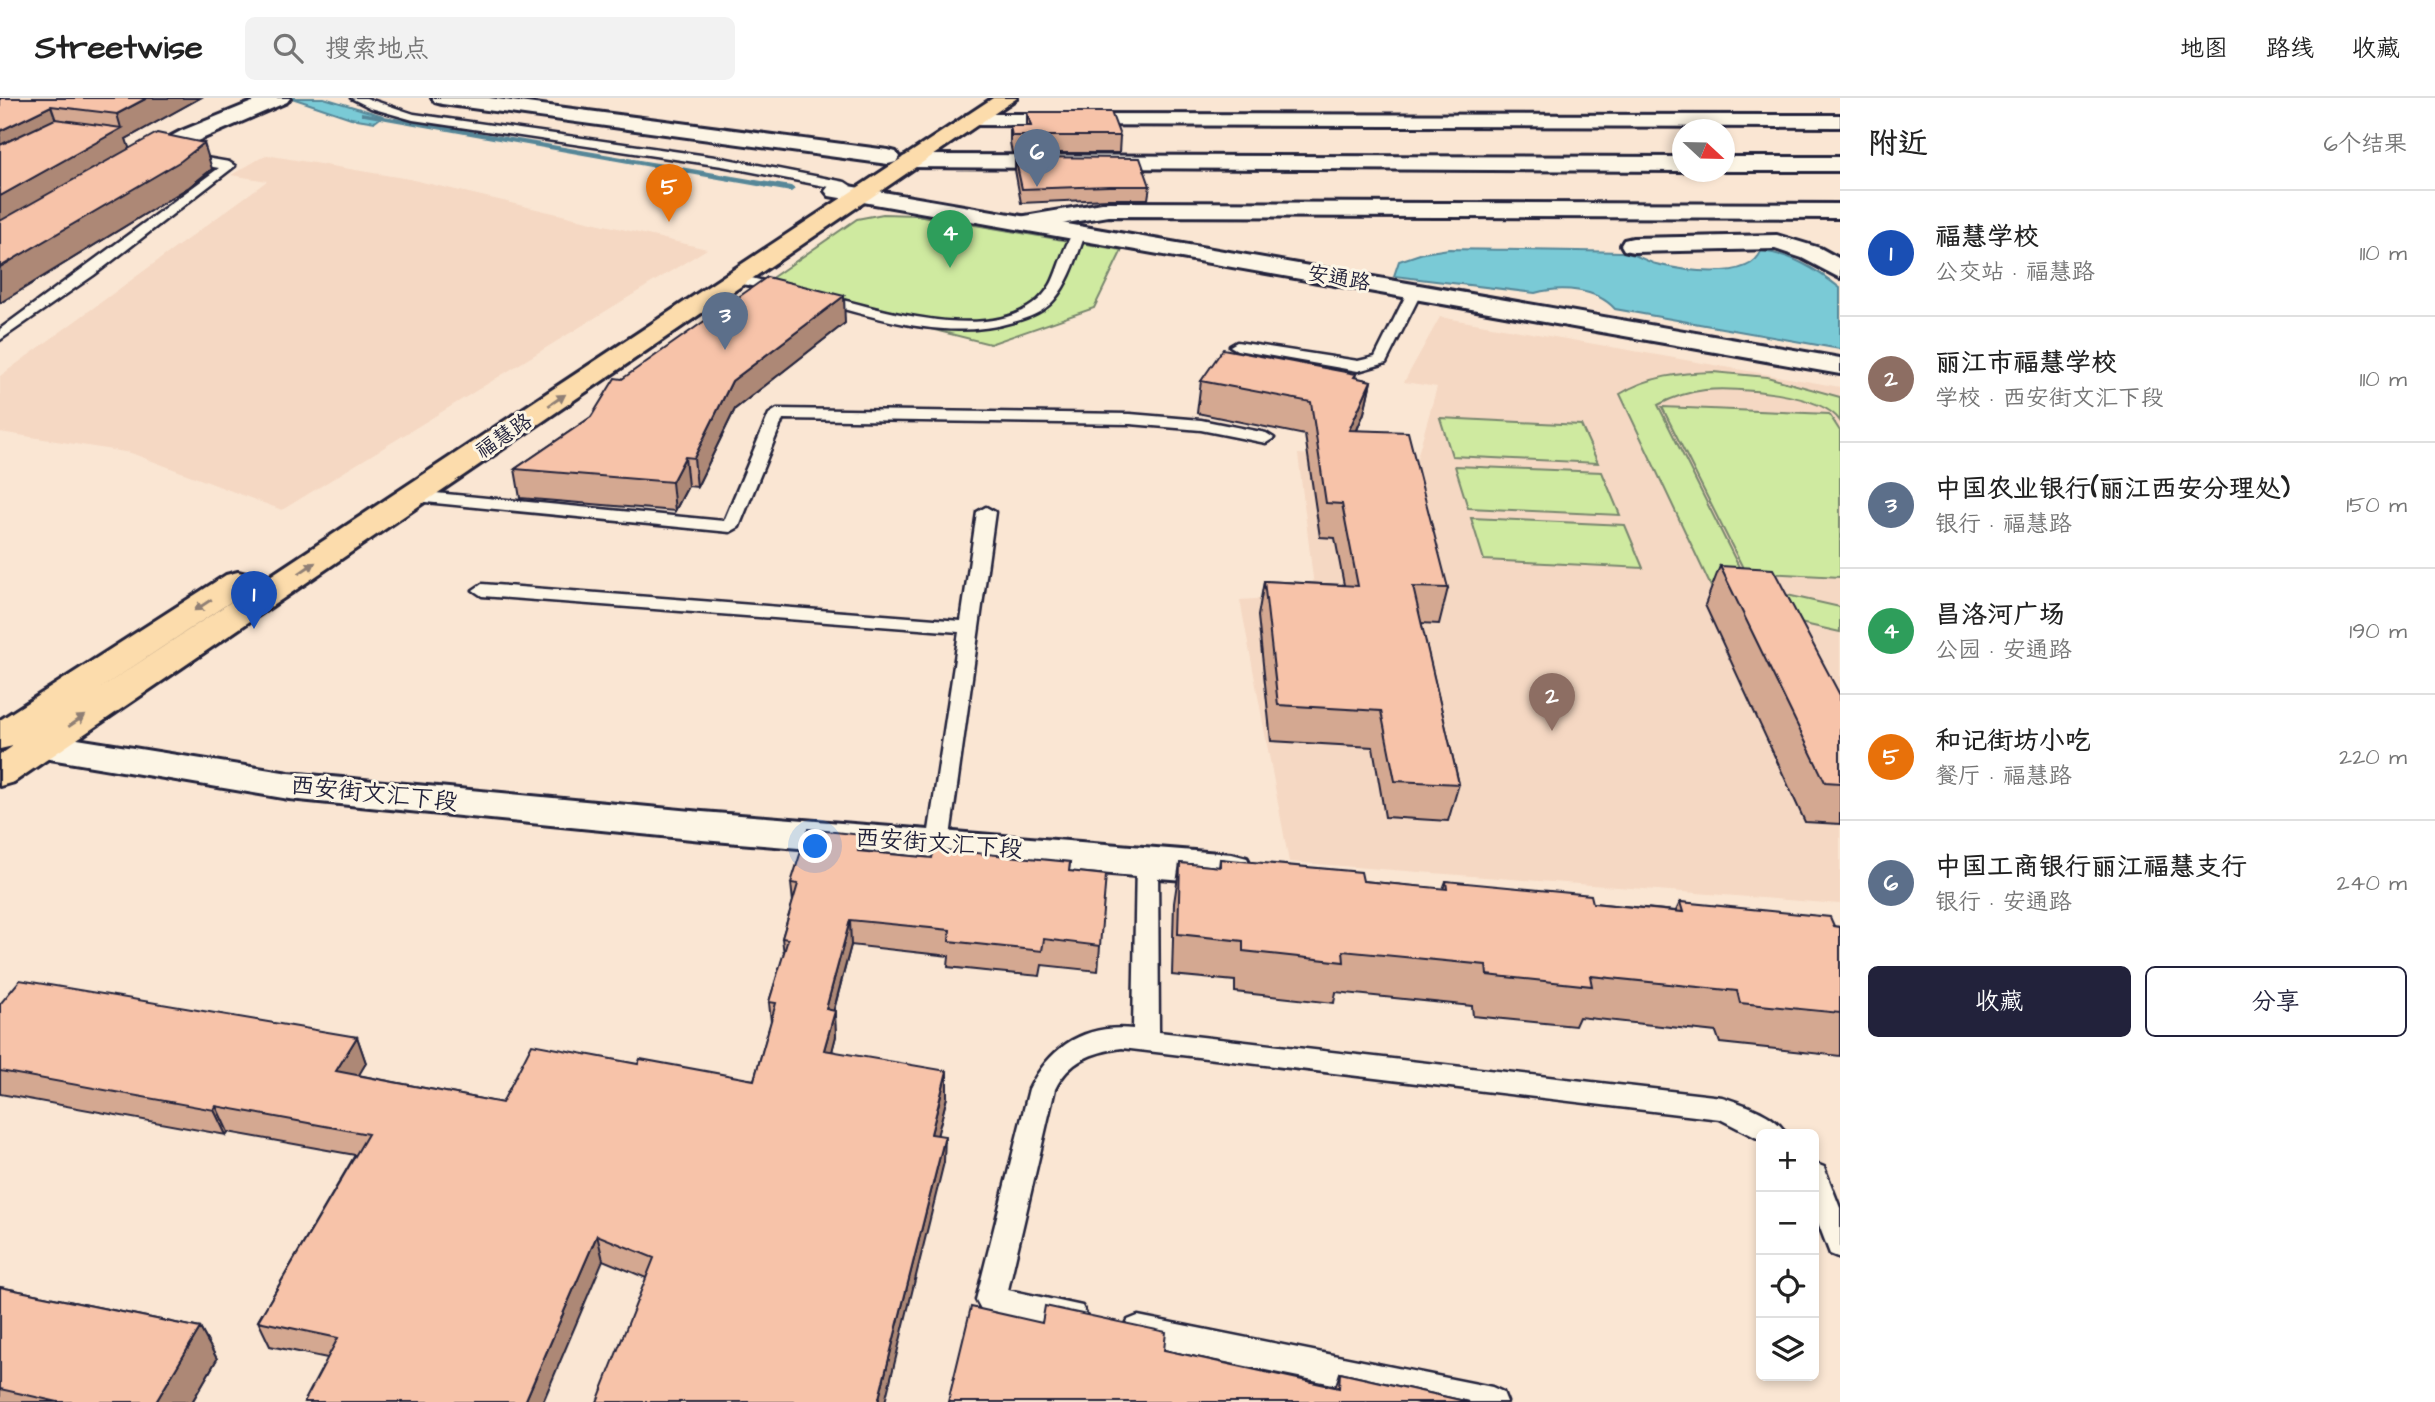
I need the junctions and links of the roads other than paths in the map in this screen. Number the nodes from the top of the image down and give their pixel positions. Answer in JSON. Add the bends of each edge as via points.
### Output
{"nodes":[{"id":1,"x":228,"y":98,"type":"edge"},
{"id":2,"x":357,"y":98,"type":"edge"},
{"id":3,"x":442,"y":98,"type":"edge"},
{"id":4,"x":1007,"y":98,"type":"edge"},
{"id":5,"x":266,"y":104,"type":"edge"},
{"id":6,"x":976,"y":109,"type":"edge"},
{"id":7,"x":1840,"y":121,"type":"edge"},
{"id":8,"x":152,"y":151,"type":"junction"},
{"id":9,"x":900,"y":160,"type":"junction"},
{"id":10,"x":1672,"y":164,"type":"edge"},
{"id":11,"x":1735,"y":164,"type":"edge"},
{"id":12,"x":1840,"y":164,"type":"edge"},
{"id":13,"x":118,"y":174,"type":"edge"},
{"id":14,"x":849,"y":190,"type":"junction"},
{"id":15,"x":1840,"y":211,"type":"edge"},
{"id":16,"x":1025,"y":223,"type":"junction"},
{"id":17,"x":1079,"y":232,"type":"junction"},
{"id":18,"x":1633,"y":245,"type":"dead end"},
{"id":19,"x":1838,"y":267,"type":"edge"},
{"id":20,"x":739,"y":279,"type":"junction"},
{"id":21,"x":1415,"y":291,"type":"junction"},
{"id":22,"x":0,"y":336,"type":"edge"},
{"id":23,"x":1237,"y":346,"type":"dead end"},
{"id":24,"x":1840,"y":366,"type":"edge"},
{"id":25,"x":1266,"y":438,"type":"dead end"},
{"id":26,"x":415,"y":496,"type":"junction"},
{"id":27,"x":986,"y":512,"type":"dead end"},
{"id":28,"x":482,"y":590,"type":"dead end"},
{"id":29,"x":970,"y":627,"type":"junction"},
{"id":30,"x":0,"y":737,"type":"edge"},
{"id":31,"x":40,"y":746,"type":"junction"},
{"id":32,"x":0,"y":773,"type":"edge"},
{"id":33,"x":938,"y":844,"type":"junction"},
{"id":34,"x":1147,"y":860,"type":"junction"},
{"id":35,"x":1266,"y":873,"type":"edge"},
{"id":36,"x":1146,"y":1042,"type":"junction"},
{"id":37,"x":1765,"y":1129,"type":"edge"},
{"id":38,"x":1819,"y":1188,"type":"edge"},
{"id":39,"x":1840,"y":1245,"type":"edge"},
{"id":40,"x":1492,"y":1402,"type":"edge"}],
"edges":[{"from":1,"to":5,"type":"street"},
{"from":2,"to":14,"type":"lane","via":[[413,117],[722,162]]},
{"from":3,"to":9,"type":"street"},
{"from":4,"to":6,"type":"main road","name":"福慧路"},
{"from":5,"to":8,"type":"street"},
{"from":6,"to":7,"type":"street"},
{"from":6,"to":9,"type":"main road","name":"福慧路"},
{"from":8,"to":13,"type":"street"},
{"from":8,"to":22,"type":"lane","via":[[229,166]]},
{"from":9,"to":10,"type":"street"},
{"from":9,"to":14,"type":"main road","name":"福慧路"},
{"from":11,"to":12,"type":"street"},
{"from":14,"to":16,"type":"street","name":"安通路"},
{"from":14,"to":20,"type":"main road","name":"福慧路"},
{"from":14,"to":30,"type":"main road","name":"福慧路","one_way":true},
{"from":15,"to":16,"type":"street","via":[[1108,209]]},
{"from":16,"to":17,"type":"street","name":"安通路"},
{"from":17,"to":20,"type":"lane","via":[[1051,295],[1028,312],[967,328],[938,327]]},
{"from":17,"to":21,"type":"street","name":"安通路"},
{"from":18,"to":19,"type":"street","via":[[1777,242]]},
{"from":26,"to":20,"type":"main road","name":"福慧路","one_way":true},
{"from":21,"to":23,"type":"lane","via":[[1381,360],[1359,366]]},
{"from":21,"to":24,"type":"street","name":"安通路"},
{"from":25,"to":26,"type":"lane","via":[[1201,425],[1130,419],[777,414],[730,527]]},
{"from":31,"to":26,"type":"main road","name":"福慧路","one_way":true},
{"from":27,"to":29,"type":"lane"},
{"from":28,"to":29,"type":"lane"},
{"from":29,"to":33,"type":"lane"},
{"from":31,"to":32,"type":"main road","name":"福慧路"},
{"from":31,"to":33,"type":"street","name":"西安街文汇下段","via":[[289,786]]},
{"from":33,"to":34,"type":"street","name":"西安街文汇下段"},
{"from":34,"to":35,"type":"street","name":"西安街文汇下段"},
{"from":34,"to":36,"type":"lane"},
{"from":36,"to":37,"type":"lane","via":[[1722,1108]]},
{"from":36,"to":40,"type":"lane","via":[[1122,1038],[1097,1041],[1074,1049],[1049,1073],[991,1300]]},
{"from":38,"to":39,"type":"lane"}]}
